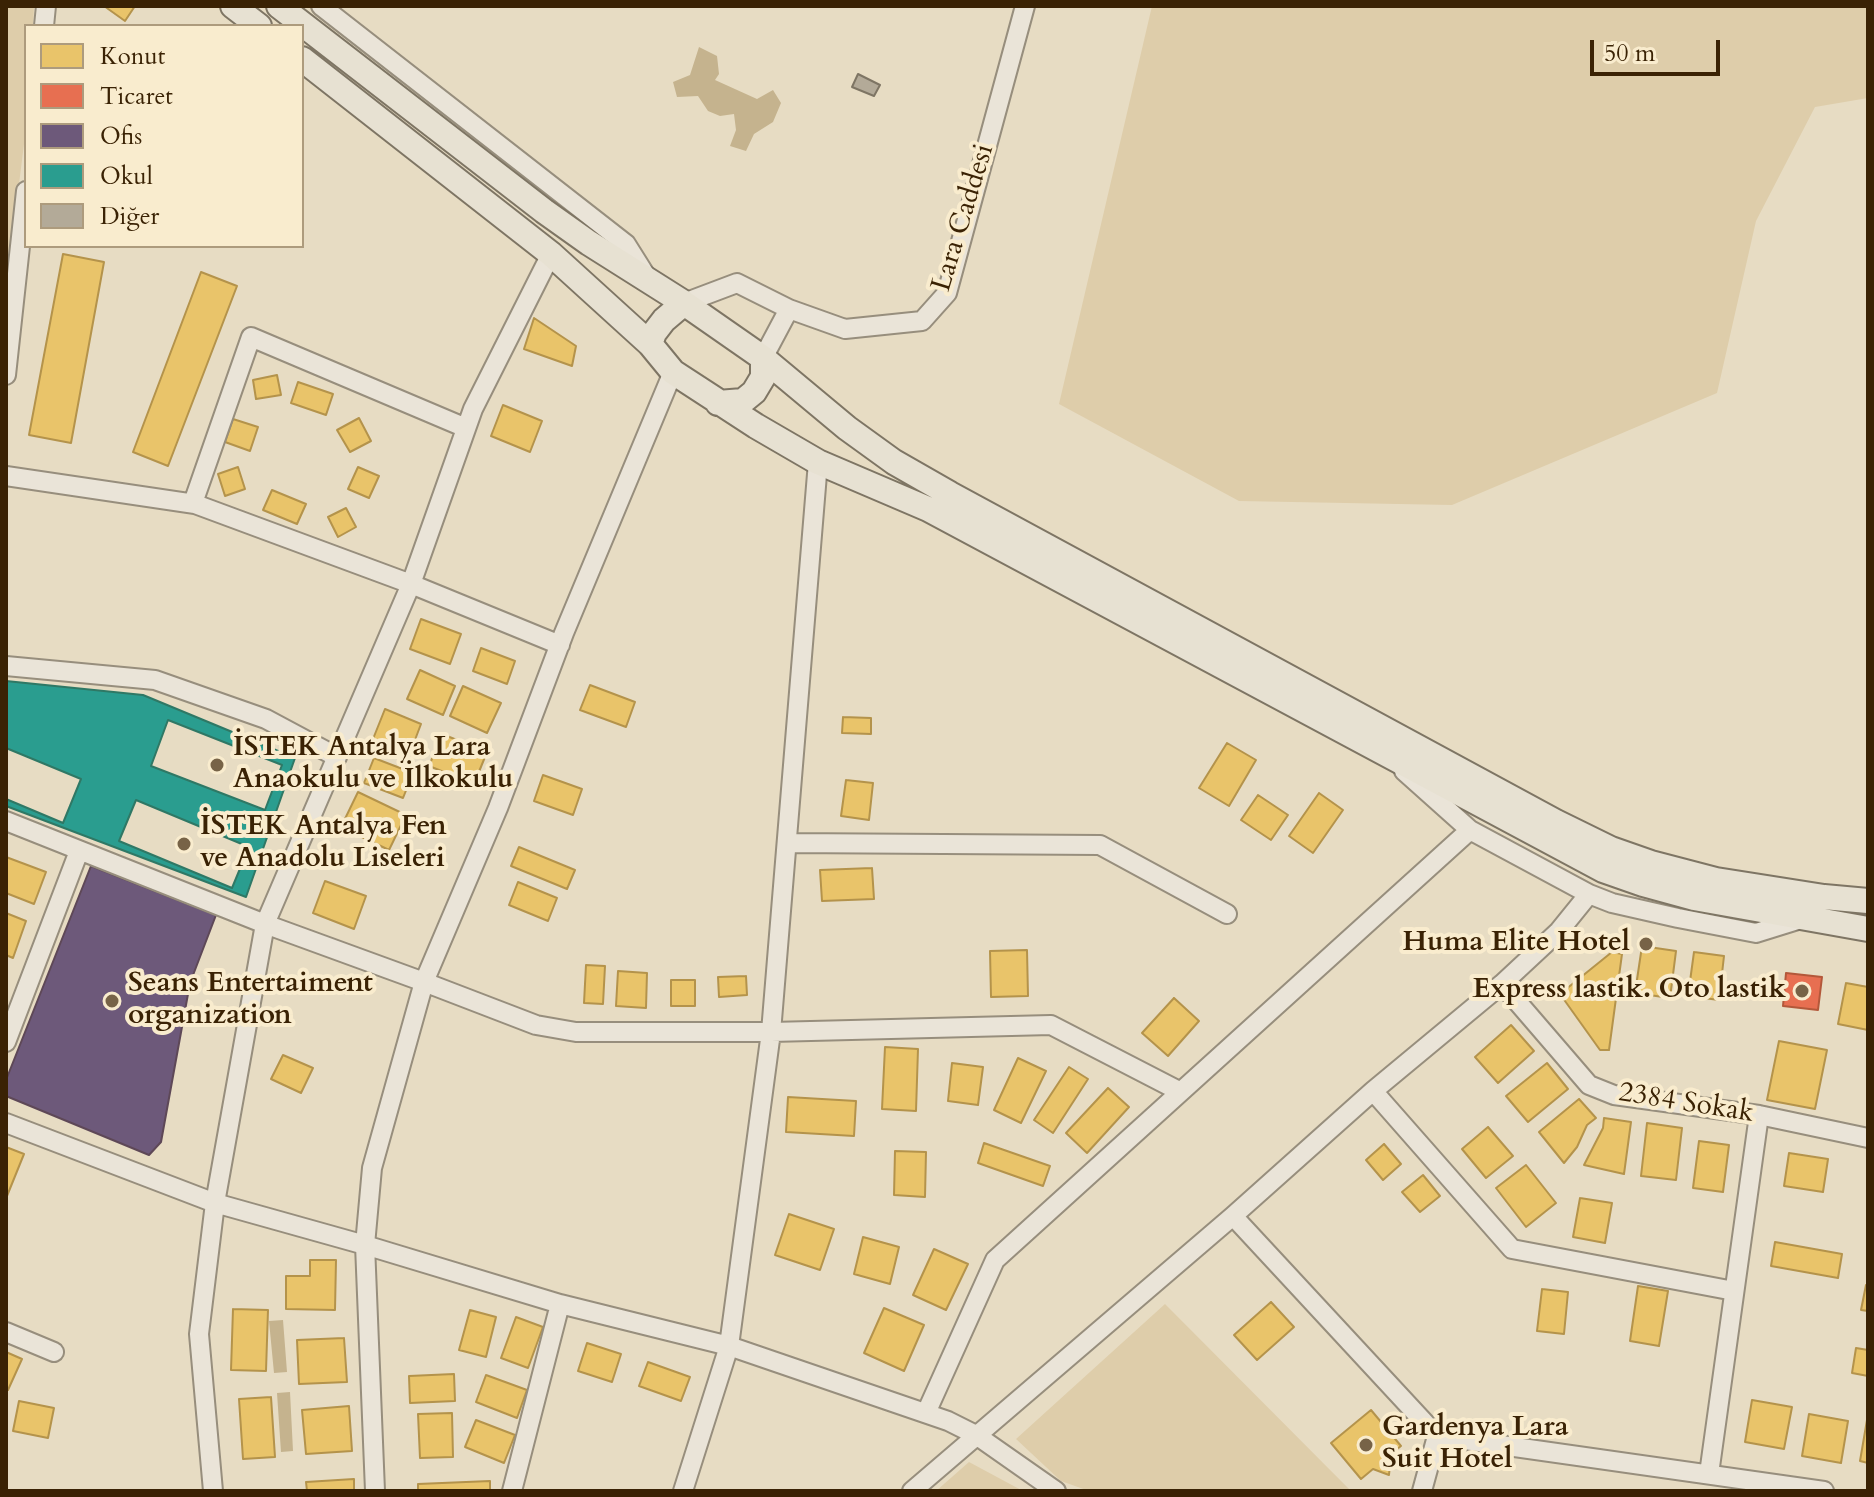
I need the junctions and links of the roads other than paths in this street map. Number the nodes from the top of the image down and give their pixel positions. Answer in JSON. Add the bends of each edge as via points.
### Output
{"nodes":[{"id":1,"x":233,"y":6,"type":"edge"},
{"id":2,"x":279,"y":6,"type":"edge"},
{"id":3,"x":321,"y":6,"type":"edge"},
{"id":4,"x":1025,"y":6,"type":"edge"},
{"id":5,"x":256,"y":24,"type":"edge"},
{"id":6,"x":302,"y":24,"type":"edge"},
{"id":7,"x":304,"y":25,"type":"edge"},
{"id":8,"x":304,"y":61,"type":"edge"},
{"id":9,"x":24,"y":209,"type":"edge"},
{"id":10,"x":551,"y":254,"type":"junction"},
{"id":11,"x":649,"y":281,"type":"junction"},
{"id":12,"x":684,"y":303,"type":"junction"},
{"id":13,"x":789,"y":309,"type":"junction"},
{"id":14,"x":650,"y":344,"type":"junction"},
{"id":15,"x":763,"y":358,"type":"junction"},
{"id":16,"x":673,"y":372,"type":"junction"},
{"id":17,"x":6,"y":375,"type":"edge"},
{"id":18,"x":718,"y":403,"type":"junction"},
{"id":19,"x":466,"y":428,"type":"junction"},
{"id":20,"x":818,"y":462,"type":"junction"},
{"id":21,"x":6,"y":476,"type":"edge"},
{"id":22,"x":193,"y":503,"type":"junction"},
{"id":23,"x":411,"y":584,"type":"junction"},
{"id":24,"x":560,"y":645,"type":"junction"},
{"id":25,"x":6,"y":666,"type":"edge"},
{"id":26,"x":1384,"y":753,"type":"junction"},
{"id":27,"x":337,"y":757,"type":"junction"},
{"id":28,"x":6,"y":821,"type":"edge"},
{"id":29,"x":1470,"y":830,"type":"junction"},
{"id":30,"x":787,"y":843,"type":"junction"},
{"id":31,"x":79,"y":851,"type":"junction"},
{"id":32,"x":1589,"y":894,"type":"junction"},
{"id":33,"x":1868,"y":901,"type":"edge"},
{"id":34,"x":1227,"y":914,"type":"dead end"},
{"id":35,"x":1807,"y":917,"type":"junction"},
{"id":36,"x":265,"y":924,"type":"junction"},
{"id":37,"x":1868,"y":929,"type":"edge"},
{"id":38,"x":424,"y":982,"type":"junction"},
{"id":39,"x":1502,"y":984,"type":"junction"},
{"id":40,"x":771,"y":1032,"type":"junction"},
{"id":41,"x":6,"y":1042,"type":"edge"},
{"id":42,"x":1179,"y":1091,"type":"junction"},
{"id":43,"x":1373,"y":1091,"type":"junction"},
{"id":44,"x":1759,"y":1115,"type":"junction"},
{"id":45,"x":6,"y":1123,"type":"edge"},
{"id":46,"x":1868,"y":1138,"type":"edge"},
{"id":47,"x":215,"y":1203,"type":"junction"},
{"id":48,"x":1233,"y":1216,"type":"junction"},
{"id":49,"x":365,"y":1245,"type":"junction"},
{"id":50,"x":1734,"y":1291,"type":"junction"},
{"id":51,"x":560,"y":1304,"type":"junction"},
{"id":52,"x":6,"y":1332,"type":"edge"},
{"id":53,"x":729,"y":1346,"type":"junction"},
{"id":54,"x":54,"y":1352,"type":"dead end"},
{"id":55,"x":926,"y":1413,"type":"junction"},
{"id":56,"x":976,"y":1435,"type":"junction"},
{"id":57,"x":1437,"y":1436,"type":"junction"},
{"id":58,"x":1709,"y":1474,"type":"junction"},
{"id":59,"x":1793,"y":1489,"type":"edge"},
{"id":60,"x":213,"y":1491,"type":"edge"},
{"id":61,"x":375,"y":1491,"type":"edge"},
{"id":62,"x":512,"y":1491,"type":"edge"},
{"id":63,"x":683,"y":1491,"type":"edge"},
{"id":64,"x":912,"y":1491,"type":"edge"},
{"id":65,"x":1056,"y":1491,"type":"edge"},
{"id":66,"x":1422,"y":1491,"type":"edge"},
{"id":67,"x":1824,"y":1491,"type":"edge"}],
"edges":[{"from":1,"to":5,"type":"main road"},
{"from":2,"to":6,"type":"main road"},
{"from":3,"to":11,"type":"street","via":[[626,244]]},
{"from":4,"to":13,"type":"street","name":"Lara Caddesi","via":[[947,293],[922,321],[845,329]]},
{"from":7,"to":11,"type":"main road","via":[[544,211]]},
{"from":8,"to":10,"type":"main road"},
{"from":9,"to":17,"type":"street"},
{"from":10,"to":14,"type":"main road"},
{"from":10,"to":19,"type":"street"},
{"from":11,"to":12,"type":"main road"},
{"from":12,"to":13,"type":"street","name":"Lara Caddesi","via":[[737,283]]},
{"from":12,"to":14,"type":"main road","via":[[664,320]]},
{"from":12,"to":15,"type":"main road"},
{"from":13,"to":15,"type":"street"},
{"from":14,"to":16,"type":"main road"},
{"from":15,"to":18,"type":"main road","via":[[763,377],[754,392],[743,401]]},
{"from":15,"to":33,"type":"main road","via":[[894,462],[1556,822],[1611,849],[1703,877]]},
{"from":16,"to":18,"type":"main road"},
{"from":16,"to":24,"type":"street"},
{"from":18,"to":20,"type":"main road"},
{"from":19,"to":22,"type":"street","via":[[251,337]]},
{"from":19,"to":23,"type":"street"},
{"from":20,"to":26,"type":"main road","via":[[928,509]]},
{"from":20,"to":30,"type":"street"},
{"from":21,"to":22,"type":"street"},
{"from":22,"to":23,"type":"street"},
{"from":23,"to":24,"type":"street"},
{"from":23,"to":27,"type":"street"},
{"from":24,"to":38,"type":"street"},
{"from":25,"to":27,"type":"street","via":[[155,680],[266,719]]},
{"from":26,"to":29,"type":"street"},
{"from":26,"to":35,"type":"main road","via":[[1603,870],[1694,898]]},
{"from":27,"to":36,"type":"street"},
{"from":28,"to":31,"type":"street"},
{"from":29,"to":32,"type":"street"},
{"from":29,"to":42,"type":"street"},
{"from":30,"to":34,"type":"street","via":[[1100,845]]},
{"from":30,"to":40,"type":"street"},
{"from":31,"to":36,"type":"street"},
{"from":31,"to":41,"type":"street"},
{"from":32,"to":35,"type":"street","via":[[1756,933]]},
{"from":32,"to":39,"type":"street","via":[[1559,931]]},
{"from":35,"to":37,"type":"main road"},
{"from":36,"to":38,"type":"street"},
{"from":36,"to":47,"type":"street"},
{"from":38,"to":40,"type":"street","via":[[536,1025],[576,1032]]},
{"from":38,"to":49,"type":"street","via":[[372,1168]]},
{"from":39,"to":43,"type":"street"},
{"from":39,"to":44,"type":"street","name":"2384 Sokak","via":[[1589,1085],[1614,1095]]},
{"from":40,"to":42,"type":"street","via":[[1051,1025]]},
{"from":40,"to":53,"type":"street"},
{"from":42,"to":55,"type":"street","via":[[995,1260]]},
{"from":43,"to":48,"type":"street"},
{"from":43,"to":50,"type":"street","via":[[1512,1249]]},
{"from":44,"to":46,"type":"street","name":"2384 Sokak"},
{"from":44,"to":50,"type":"street"},
{"from":45,"to":47,"type":"street"},
{"from":47,"to":49,"type":"street"},
{"from":47,"to":60,"type":"street","via":[[199,1334]]},
{"from":48,"to":56,"type":"street"},
{"from":48,"to":57,"type":"street"},
{"from":49,"to":51,"type":"street"},
{"from":49,"to":61,"type":"street"},
{"from":50,"to":58,"type":"street"},
{"from":51,"to":53,"type":"street"},
{"from":51,"to":62,"type":"street"},
{"from":52,"to":54,"type":"street"},
{"from":53,"to":55,"type":"street"},
{"from":53,"to":63,"type":"street"},
{"from":55,"to":56,"type":"street"},
{"from":56,"to":64,"type":"street"},
{"from":56,"to":65,"type":"street"},
{"from":57,"to":58,"type":"street"},
{"from":57,"to":66,"type":"street"},
{"from":58,"to":59,"type":"street"},
{"from":59,"to":67,"type":"street"}]}
